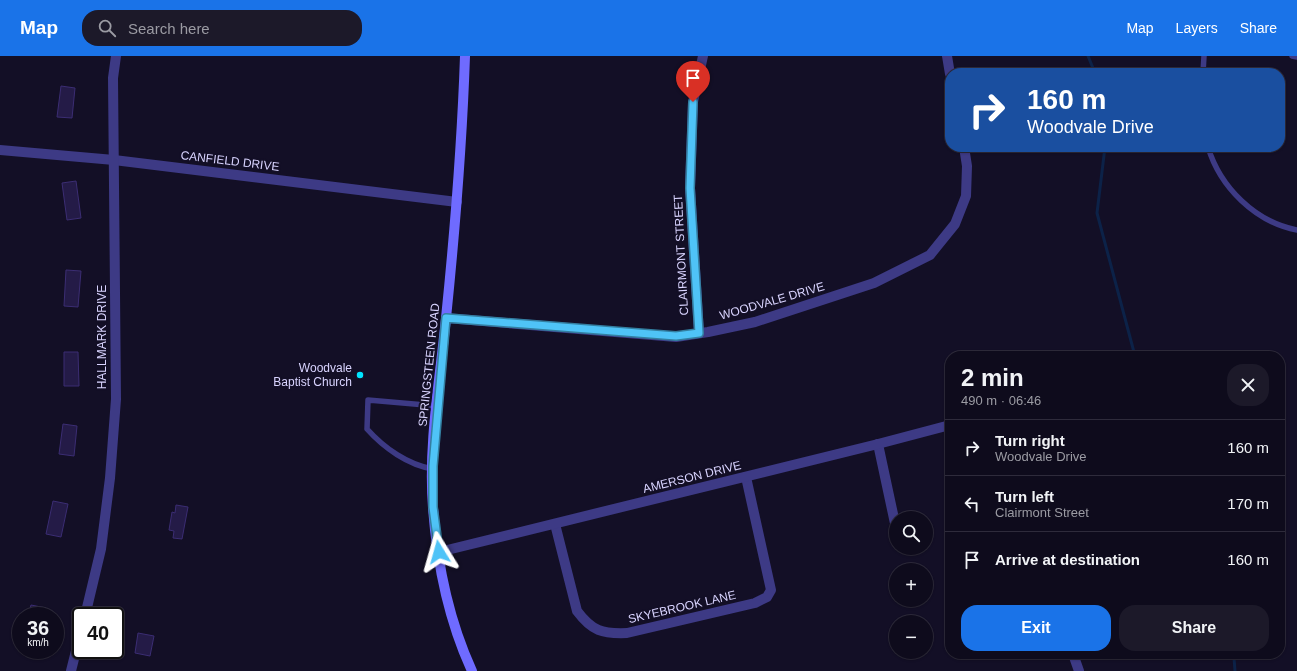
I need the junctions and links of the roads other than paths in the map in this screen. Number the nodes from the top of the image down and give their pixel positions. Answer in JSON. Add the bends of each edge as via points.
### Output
{"nodes":[{"id":1,"x":116,"y":56,"type":"edge"},
{"id":2,"x":465,"y":56,"type":"edge"},
{"id":3,"x":703,"y":56,"type":"edge"},
{"id":4,"x":946,"y":56,"type":"edge"},
{"id":5,"x":1204,"y":56,"type":"edge"},
{"id":6,"x":1292,"y":56,"type":"edge"},
{"id":7,"x":1297,"y":58,"type":"edge"},
{"id":8,"x":949,"y":68,"type":"edge"},
{"id":9,"x":1203,"y":68,"type":"edge"},
{"id":10,"x":0,"y":150,"type":"edge"},
{"id":11,"x":965,"y":152,"type":"edge"},
{"id":12,"x":1209,"y":152,"type":"edge"},
{"id":13,"x":114,"y":160,"type":"junction"},
{"id":14,"x":457,"y":202,"type":"junction"},
{"id":15,"x":1297,"y":230,"type":"edge"},
{"id":16,"x":446,"y":318,"type":"junction"},
{"id":17,"x":699,"y":333,"type":"junction"},
{"id":18,"x":437,"y":406,"type":"junction"},
{"id":19,"x":945,"y":426,"type":"edge"},
{"id":20,"x":878,"y":444,"type":"junction"},
{"id":21,"x":433,"y":469,"type":"junction"},
{"id":22,"x":746,"y":477,"type":"junction"},
{"id":23,"x":892,"y":511,"type":"edge"},
{"id":24,"x":555,"y":524,"type":"junction"},
{"id":25,"x":439,"y":552,"type":"junction"},
{"id":26,"x":87,"y":607,"type":"edge"},
{"id":27,"x":74,"y":659,"type":"edge"},
{"id":28,"x":1074,"y":659,"type":"edge"},
{"id":29,"x":71,"y":671,"type":"edge"},
{"id":30,"x":472,"y":671,"type":"edge"},
{"id":31,"x":1079,"y":671,"type":"edge"}],
"edges":[{"from":1,"to":13,"type":"street","name":"HALLMARK DRIVE","via":[[113,78]]},
{"from":2,"to":14,"type":"street","name":"SPRINGSTEEN ROAD"},
{"from":3,"to":17,"type":"street","name":"CLAIRMONT STREET","via":[[693,102],[690,188]]},
{"from":4,"to":8,"type":"street"},
{"from":5,"to":9,"type":"lane"},
{"from":6,"to":7,"type":"lane"},
{"from":10,"to":13,"type":"street","name":"CANFIELD DRIVE"},
{"from":11,"to":17,"type":"street","name":"WOODVALE DRIVE","via":[[968,166],[966,196],[955,224],[930,255],[874,283],[755,322]]},
{"from":12,"to":15,"type":"lane","via":[[1227,185],[1248,206],[1261,216]]},
{"from":13,"to":14,"type":"street","name":"CANFIELD DRIVE"},
{"from":13,"to":26,"type":"street","name":"HALLMARK DRIVE","via":[[116,399],[110,478],[100,549]]},
{"from":14,"to":16,"type":"street","name":"SPRINGSTEEN ROAD"},
{"from":16,"to":17,"type":"street","name":"WOODVALE DRIVE","via":[[676,336]]},
{"from":16,"to":18,"type":"street","name":"SPRINGSTEEN ROAD"},
{"from":18,"to":21,"type":"street","name":"SPRINGSTEEN ROAD"},
{"from":18,"to":21,"type":"lane","via":[[368,400],[367,429],[378,441],[420,467]]},
{"from":19,"to":20,"type":"street","name":"AMERSON DRIVE"},
{"from":20,"to":22,"type":"street","name":"AMERSON DRIVE"},
{"from":20,"to":23,"type":"street"},
{"from":21,"to":25,"type":"street","name":"SPRINGSTEEN ROAD","via":[[433,507]]},
{"from":22,"to":24,"type":"street","name":"AMERSON DRIVE"},
{"from":22,"to":24,"type":"street","name":"SKYEBROOK LANE","via":[[771,590],[767,597],[755,603],[627,633],[608,634],[596,630],[585,623],[577,611]]},
{"from":24,"to":25,"type":"street","name":"AMERSON DRIVE"},
{"from":25,"to":30,"type":"street","name":"SPRINGSTEEN ROAD","via":[[446,593]]},
{"from":27,"to":29,"type":"street"},
{"from":28,"to":31,"type":"street"}]}
